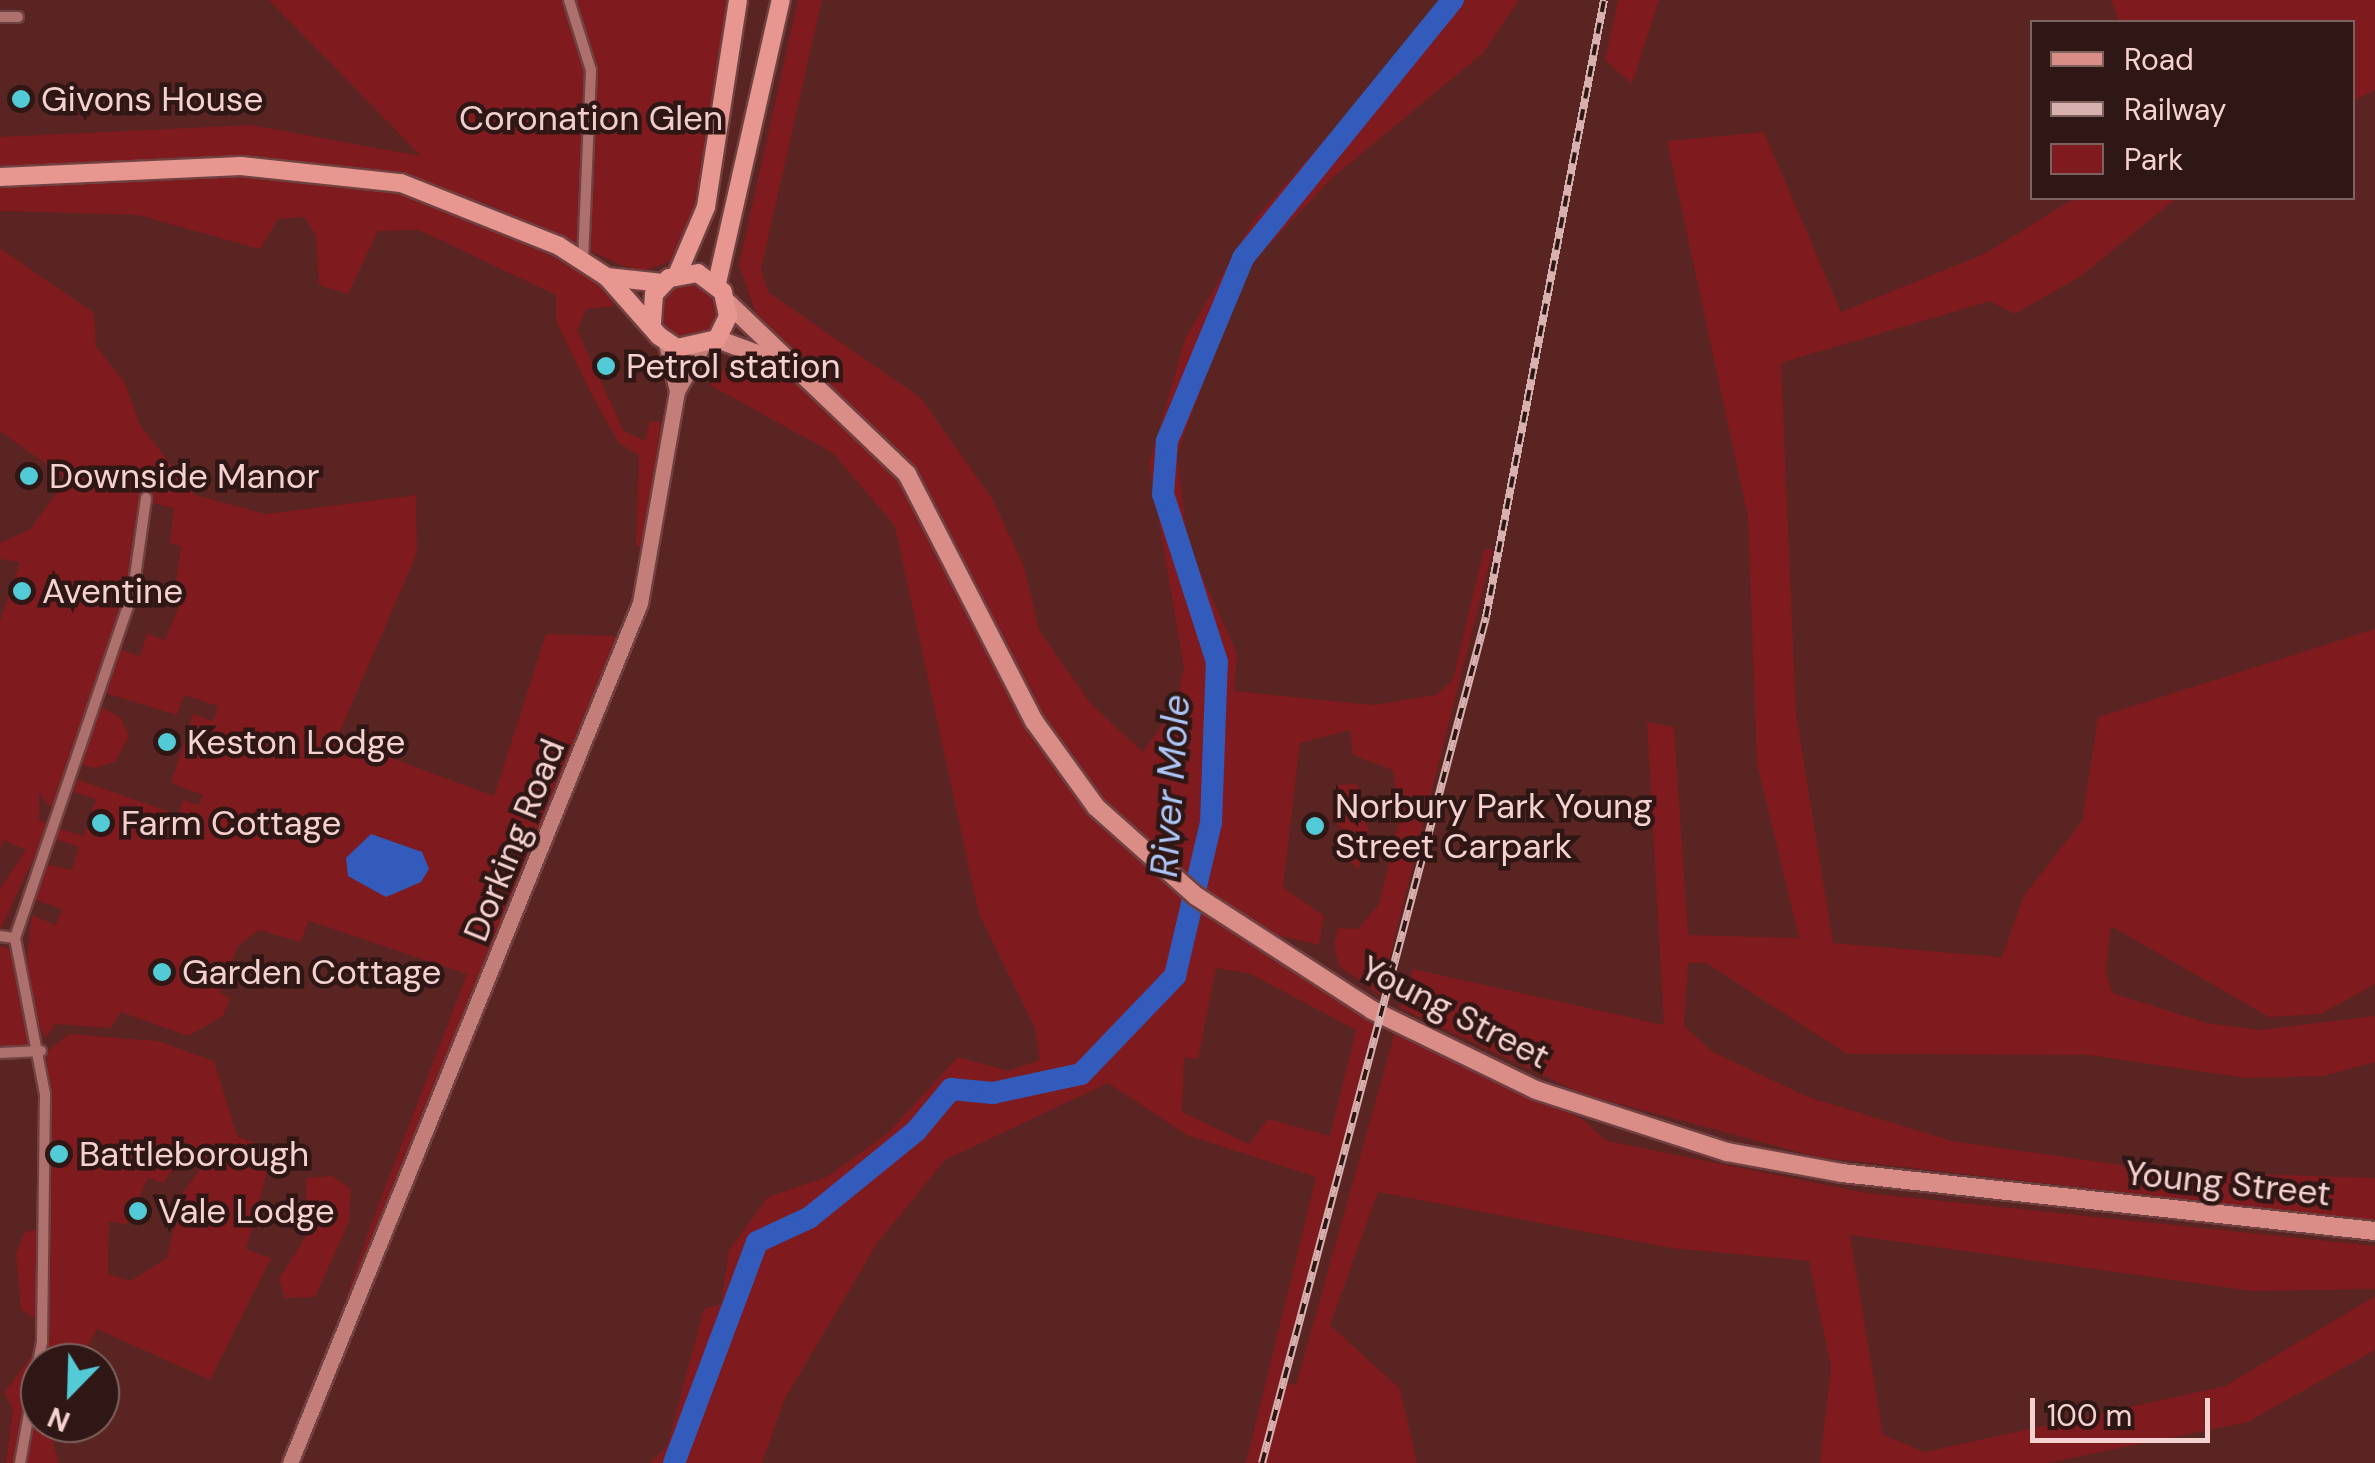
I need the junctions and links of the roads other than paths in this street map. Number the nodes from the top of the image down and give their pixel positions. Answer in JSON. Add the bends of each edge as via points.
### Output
{"nodes":[{"id":1,"x":569,"y":0,"type":"edge"},
{"id":2,"x":738,"y":0,"type":"edge"},
{"id":3,"x":781,"y":0,"type":"edge"},
{"id":4,"x":0,"y":17,"type":"edge"},
{"id":5,"x":18,"y":17,"type":"dead end"},
{"id":6,"x":0,"y":177,"type":"edge"},
{"id":7,"x":583,"y":261,"type":"junction"},
{"id":8,"x":607,"y":277,"type":"junction"},
{"id":9,"x":670,"y":279,"type":"junction"},
{"id":10,"x":716,"y":284,"type":"junction"},
{"id":11,"x":728,"y":303,"type":"junction"},
{"id":12,"x":652,"y":326,"type":"junction"},
{"id":13,"x":666,"y":342,"type":"junction"},
{"id":14,"x":709,"y":344,"type":"junction"},
{"id":15,"x":792,"y":366,"type":"junction"},
{"id":16,"x":677,"y":390,"type":"junction"},
{"id":17,"x":146,"y":498,"type":"dead end"},
{"id":18,"x":0,"y":936,"type":"edge"},
{"id":19,"x":15,"y":938,"type":"junction"},
{"id":20,"x":41,"y":1052,"type":"junction"},
{"id":21,"x":0,"y":1053,"type":"edge"},
{"id":22,"x":2375,"y":1230,"type":"edge"},
{"id":23,"x":20,"y":1463,"type":"edge"},
{"id":24,"x":290,"y":1463,"type":"edge"}],
"edges":[{"from":1,"to":7,"type":"street","via":[[591,70]]},
{"from":2,"to":9,"type":"highway","via":[[706,207]]},
{"from":3,"to":10,"type":"highway"},
{"from":4,"to":5,"type":"street"},
{"from":6,"to":7,"type":"highway","via":[[333,170],[462,201]]},
{"from":7,"to":8,"type":"highway"},
{"from":8,"to":9,"type":"highway"},
{"from":8,"to":12,"type":"highway"},
{"from":9,"to":10,"type":"highway"},
{"from":9,"to":12,"type":"highway"},
{"from":10,"to":11,"type":"highway"},
{"from":11,"to":14,"type":"highway"},
{"from":11,"to":15,"type":"main road","name":"Young Street"},
{"from":12,"to":13,"type":"highway"},
{"from":13,"to":14,"type":"highway"},
{"from":13,"to":16,"type":"main road","name":"Dorking Road"},
{"from":14,"to":15,"type":"main road","name":"Young Street"},
{"from":14,"to":16,"type":"main road","name":"Dorking Road"},
{"from":15,"to":22,"type":"main road","name":"Young Street","via":[[907,474],[1034,722],[1148,859],[1247,931],[1465,1059],[1688,1142],[1842,1174]]},
{"from":16,"to":24,"type":"main road","name":"Dorking Road","via":[[640,603]]},
{"from":17,"to":19,"type":"street","via":[[133,591]]},
{"from":18,"to":19,"type":"street"},
{"from":19,"to":20,"type":"street"},
{"from":20,"to":21,"type":"street"},
{"from":20,"to":23,"type":"street","via":[[42,1342]]}]}
